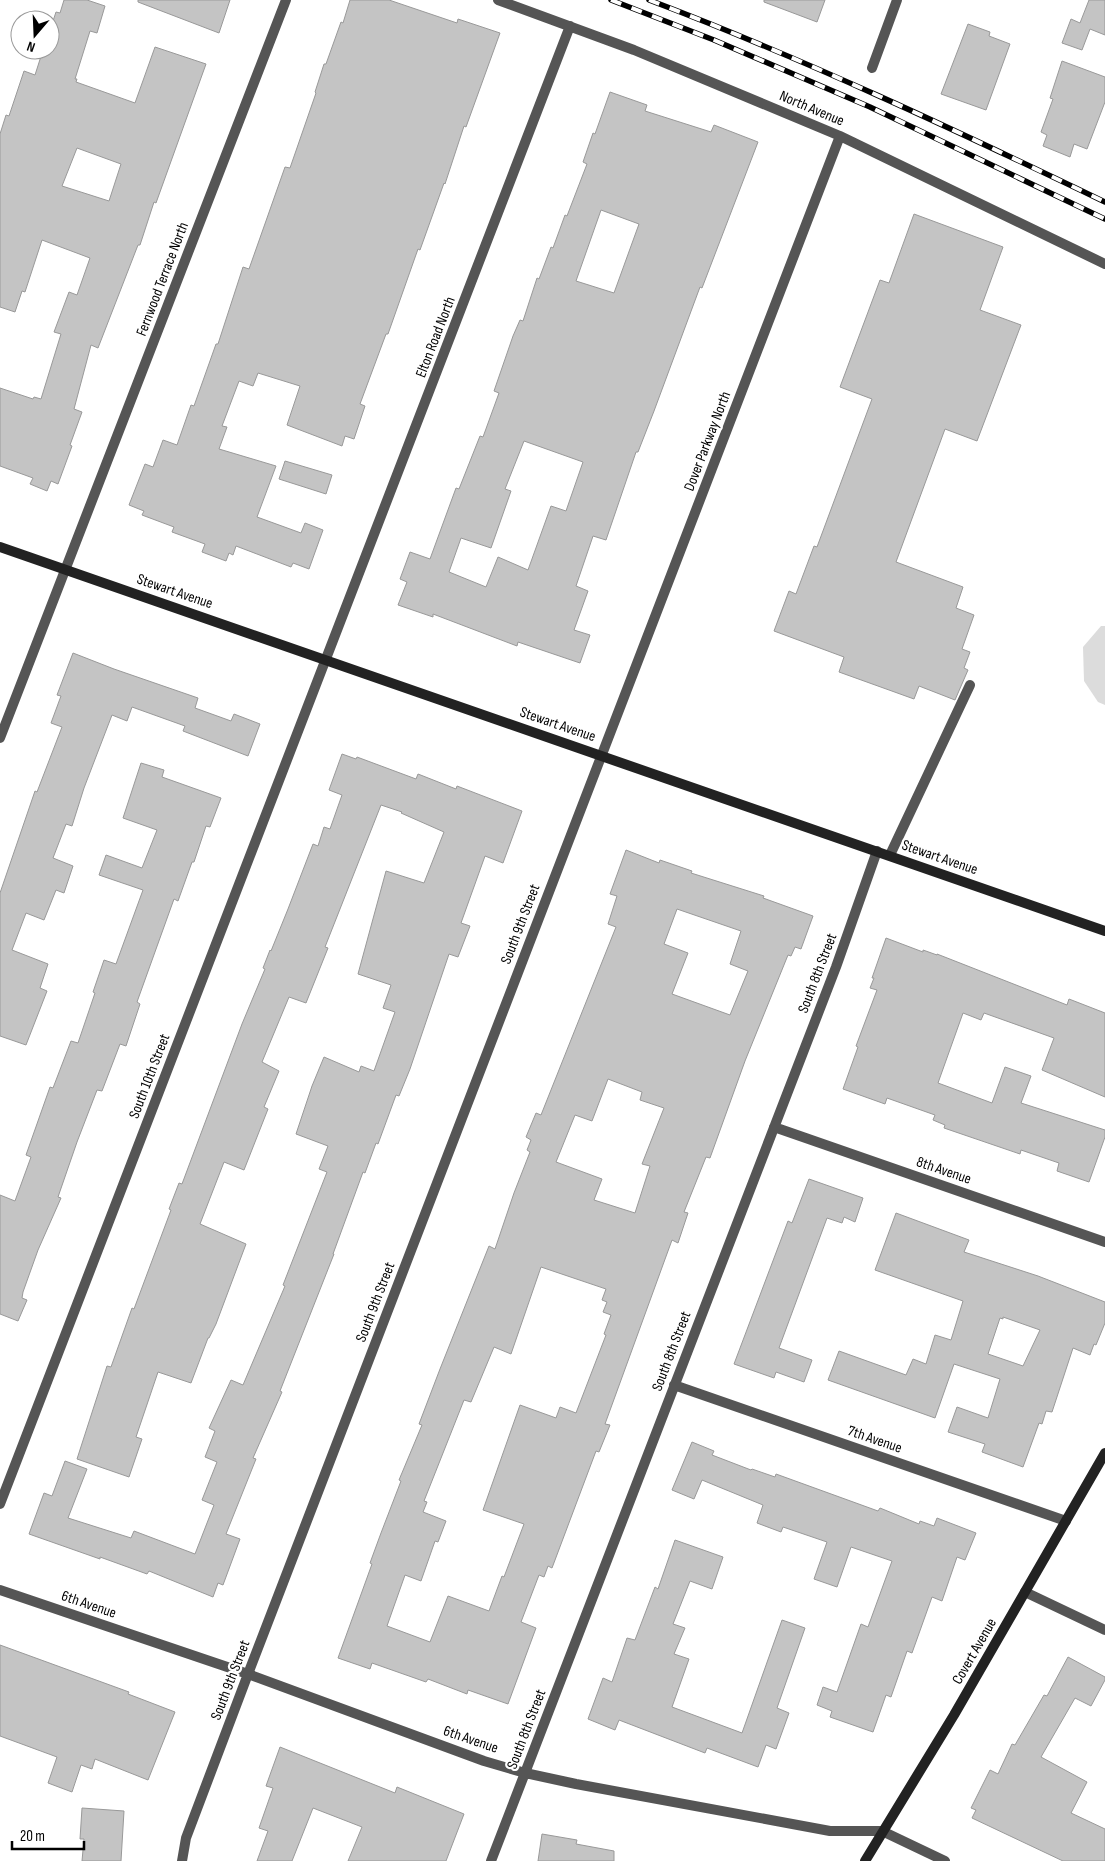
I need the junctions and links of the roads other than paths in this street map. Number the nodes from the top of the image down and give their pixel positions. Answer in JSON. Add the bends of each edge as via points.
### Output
{"nodes":[{"id":1,"x":286,"y":0,"type":"edge"},
{"id":2,"x":498,"y":0,"type":"edge"},
{"id":3,"x":898,"y":0,"type":"edge"},
{"id":4,"x":570,"y":26,"type":"junction"},
{"id":5,"x":872,"y":68,"type":"dead end"},
{"id":6,"x":840,"y":136,"type":"junction"},
{"id":7,"x":1105,"y":264,"type":"edge"},
{"id":8,"x":0,"y":547,"type":"edge"},
{"id":9,"x":65,"y":569,"type":"junction"},
{"id":10,"x":326,"y":659,"type":"junction"},
{"id":11,"x":970,"y":685,"type":"dead end"},
{"id":12,"x":0,"y":738,"type":"edge"},
{"id":13,"x":602,"y":756,"type":"junction"},
{"id":14,"x":877,"y":851,"type":"junction"},
{"id":15,"x":890,"y":855,"type":"junction"},
{"id":16,"x":1105,"y":931,"type":"edge"},
{"id":17,"x":774,"y":1127,"type":"junction"},
{"id":18,"x":1105,"y":1242,"type":"edge"},
{"id":19,"x":674,"y":1385,"type":"junction"},
{"id":20,"x":1105,"y":1454,"type":"edge"},
{"id":21,"x":0,"y":1504,"type":"edge"},
{"id":22,"x":1066,"y":1521,"type":"junction"},
{"id":23,"x":0,"y":1590,"type":"edge"},
{"id":24,"x":1025,"y":1592,"type":"junction"},
{"id":25,"x":1105,"y":1630,"type":"edge"},
{"id":26,"x":248,"y":1674,"type":"junction"},
{"id":27,"x":525,"y":1773,"type":"junction"},
{"id":28,"x":882,"y":1831,"type":"junction"},
{"id":29,"x":182,"y":1861,"type":"edge"},
{"id":30,"x":491,"y":1861,"type":"edge"},
{"id":31,"x":865,"y":1861,"type":"edge"},
{"id":32,"x":945,"y":1861,"type":"edge"}],
"edges":[{"from":1,"to":9,"type":"street","name":"Fernwood Terrace North"},
{"from":2,"to":4,"type":"street","name":"North Avenue"},
{"from":3,"to":5,"type":"street"},
{"from":4,"to":6,"type":"street","name":"North Avenue"},
{"from":4,"to":10,"type":"street","name":"Elton Road North"},
{"from":6,"to":7,"type":"street","name":"North Avenue"},
{"from":6,"to":13,"type":"street","name":"Dover Parkway North"},
{"from":8,"to":9,"type":"main road","name":"Stewart Avenue"},
{"from":9,"to":10,"type":"main road","name":"Stewart Avenue"},
{"from":9,"to":12,"type":"street","name":"Fernwood Terrace North"},
{"from":10,"to":13,"type":"main road","name":"Stewart Avenue"},
{"from":10,"to":21,"type":"street","name":"South 10th Street"},
{"from":11,"to":15,"type":"street"},
{"from":13,"to":14,"type":"main road","name":"Stewart Avenue"},
{"from":13,"to":26,"type":"street","name":"South 9th Street"},
{"from":14,"to":15,"type":"main road","name":"Stewart Avenue"},
{"from":14,"to":17,"type":"street","name":"South 8th Street"},
{"from":15,"to":16,"type":"main road","name":"Stewart Avenue"},
{"from":17,"to":18,"type":"street","name":"8th Avenue"},
{"from":17,"to":19,"type":"street","name":"South 8th Street"},
{"from":19,"to":22,"type":"street","name":"7th Avenue"},
{"from":19,"to":27,"type":"street","name":"South 8th Street"},
{"from":20,"to":22,"type":"main road","name":"Covert Avenue"},
{"from":22,"to":24,"type":"main road","name":"Covert Avenue"},
{"from":23,"to":26,"type":"street","name":"6th Avenue"},
{"from":24,"to":25,"type":"street"},
{"from":24,"to":28,"type":"main road","name":"Covert Avenue","via":[[954,1716]]},
{"from":26,"to":27,"type":"street","name":"6th Avenue"},
{"from":26,"to":29,"type":"street","name":"South 9th Street","via":[[186,1838]]},
{"from":27,"to":28,"type":"street","name":"6th Avenue","via":[[830,1831]]},
{"from":27,"to":30,"type":"street","name":"South 8th Street"},
{"from":28,"to":31,"type":"main road","name":"Covert Avenue"},
{"from":28,"to":32,"type":"street","name":"6th Avenue"}]}
